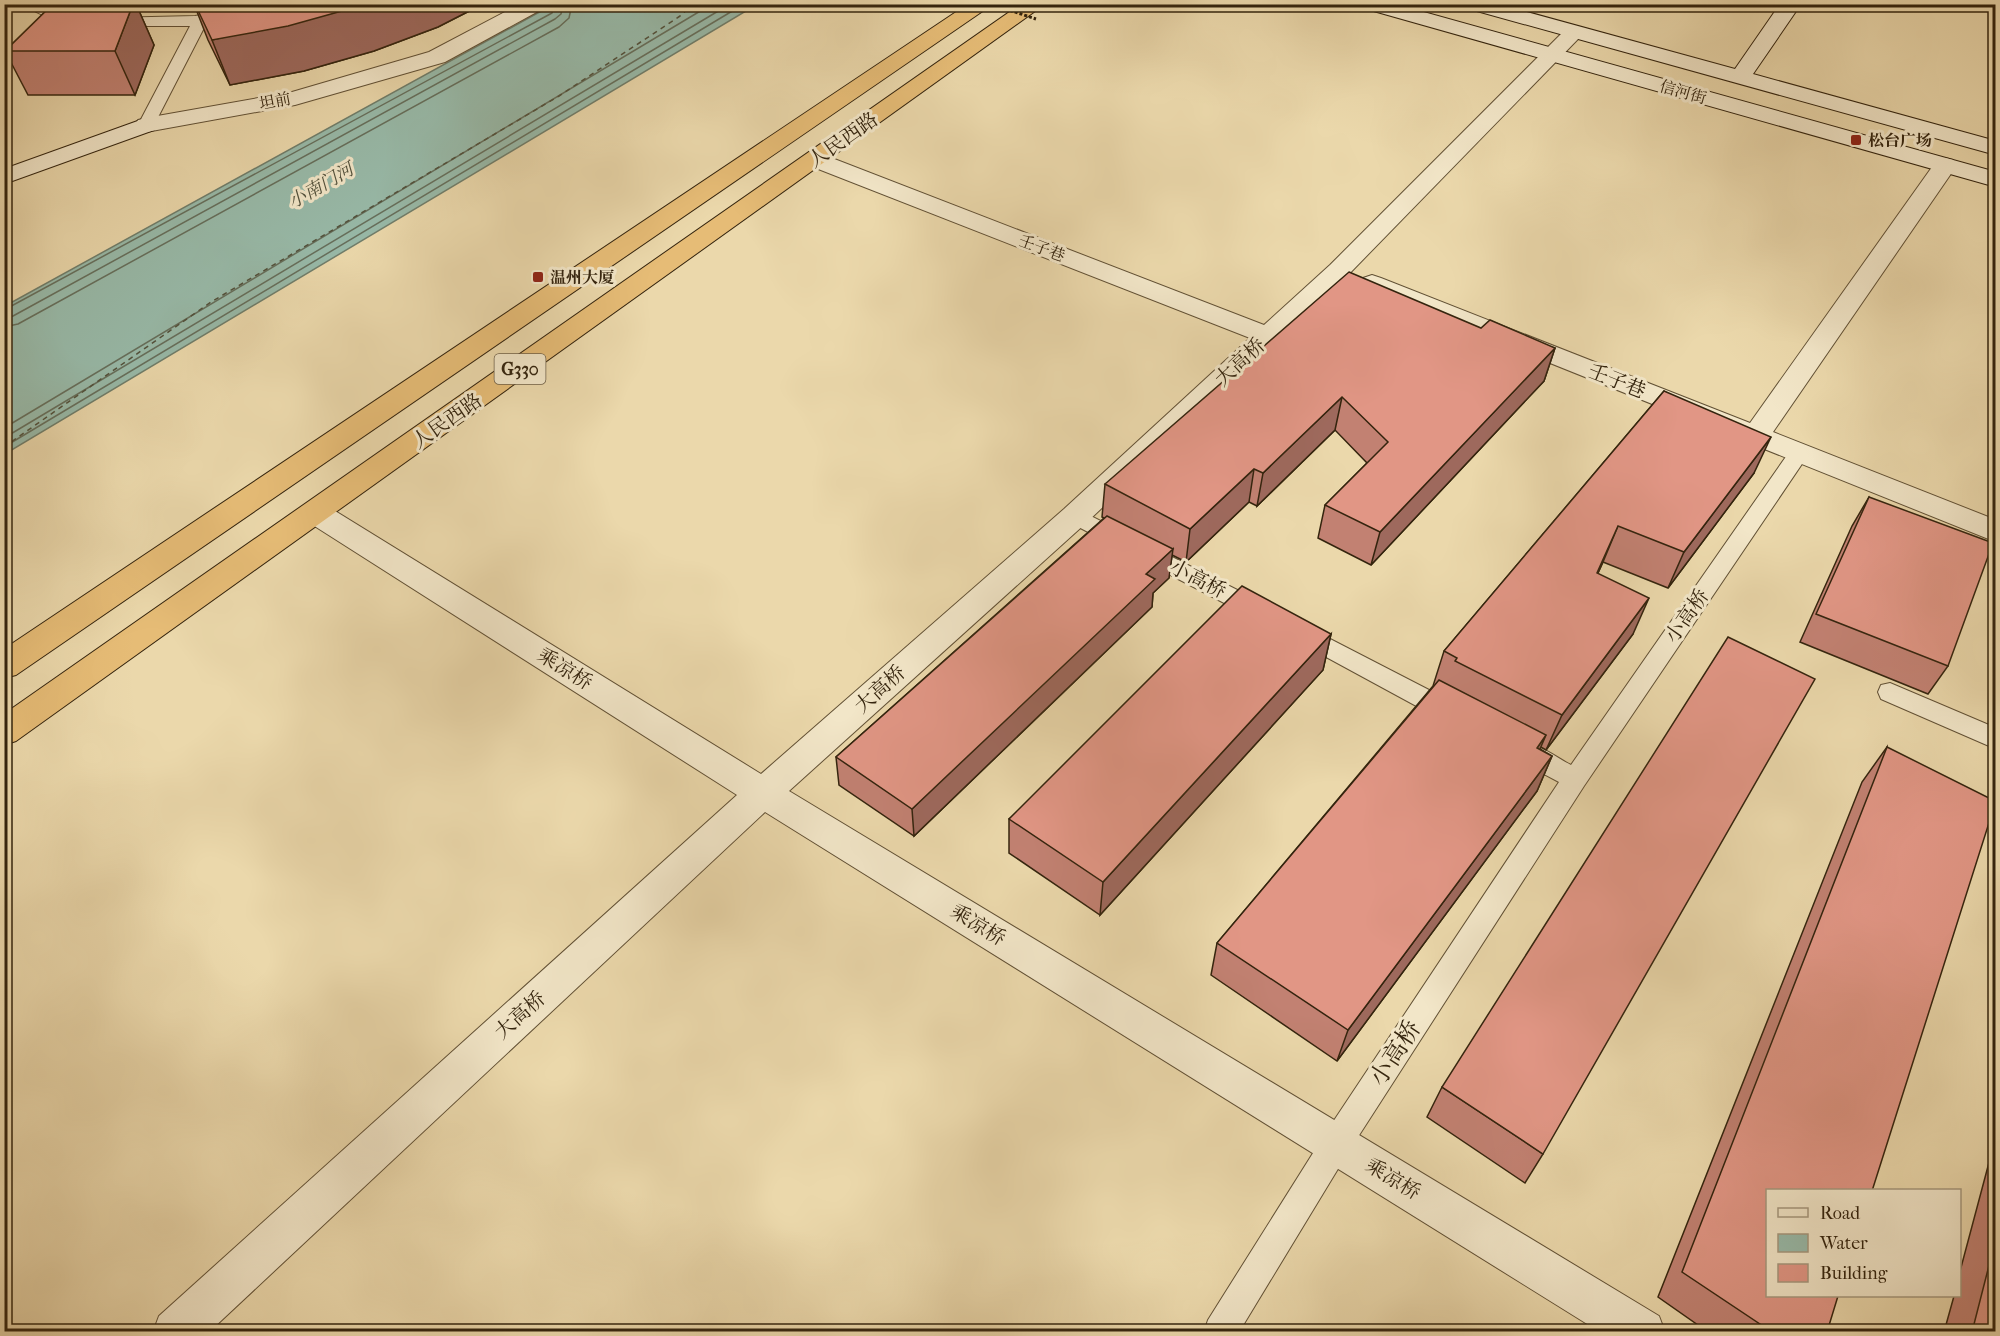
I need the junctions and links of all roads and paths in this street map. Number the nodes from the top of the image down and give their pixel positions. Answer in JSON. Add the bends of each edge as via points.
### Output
{"nodes":[{"id":1,"x":32,"y":4,"type":"edge"},
{"id":2,"x":285,"y":4,"type":"edge"},
{"id":3,"x":537,"y":4,"type":"edge"},
{"id":4,"x":983,"y":4,"type":"edge"},
{"id":5,"x":991,"y":4,"type":"edge"},
{"id":6,"x":1370,"y":4,"type":"edge"},
{"id":7,"x":1473,"y":4,"type":"edge"},
{"id":8,"x":1791,"y":4,"type":"edge"},
{"id":9,"x":1035,"y":12,"type":"edge"},
{"id":10,"x":201,"y":20,"type":"junction"},
{"id":11,"x":1573,"y":33,"type":"junction"},
{"id":12,"x":1551,"y":55,"type":"junction"},
{"id":13,"x":1740,"y":78,"type":"junction"},
{"id":14,"x":146,"y":126,"type":"junction"},
{"id":15,"x":1995,"y":148,"type":"edge"},
{"id":16,"x":816,"y":160,"type":"junction"},
{"id":17,"x":1945,"y":165,"type":"junction"},
{"id":18,"x":4,"y":177,"type":"edge"},
{"id":19,"x":1995,"y":180,"type":"edge"},
{"id":20,"x":1339,"y":270,"type":"junction"},
{"id":21,"x":1268,"y":336,"type":"junction"},
{"id":22,"x":1756,"y":436,"type":"junction"},
{"id":23,"x":1799,"y":453,"type":"junction"},
{"id":24,"x":316,"y":513,"type":"junction"},
{"id":25,"x":1075,"y":516,"type":"junction"},
{"id":26,"x":1995,"y":532,"type":"edge"},
{"id":27,"x":4,"y":666,"type":"edge"},
{"id":28,"x":1890,"y":692,"type":"dead end"},
{"id":29,"x":1472,"y":724,"type":"edge"},
{"id":30,"x":4,"y":732,"type":"edge"},
{"id":31,"x":1995,"y":739,"type":"edge"},
{"id":32,"x":1503,"y":740,"type":"edge"},
{"id":33,"x":1575,"y":779,"type":"junction"},
{"id":34,"x":763,"y":794,"type":"junction"},
{"id":35,"x":1335,"y":1144,"type":"junction"},
{"id":36,"x":175,"y":1332,"type":"edge"},
{"id":37,"x":1220,"y":1332,"type":"edge"},
{"id":38,"x":1643,"y":1332,"type":"edge"}],
"edges":[{"from":1,"to":10,"type":"lane","via":[[64,17],[150,25]]},
{"from":2,"to":10,"type":"lane","via":[[249,15]]},
{"from":3,"to":14,"type":"street","name":"坦前","via":[[437,57],[295,98]]},
{"from":4,"to":27,"type":"highway","name":"人民西路","number":"G330"},
{"from":5,"to":9,"type":"path","bridge":true},
{"from":6,"to":12,"type":"street","name":"信河街"},
{"from":7,"to":11,"type":"street","name":"信河街"},
{"from":8,"to":13,"type":"street"},
{"from":9,"to":16,"type":"highway","name":"人民西路","number":"G330"},
{"from":10,"to":14,"type":"lane"},
{"from":11,"to":12,"type":"street","name":"大高桥"},
{"from":11,"to":13,"type":"street","name":"信河街"},
{"from":12,"to":17,"type":"street","name":"信河街"},
{"from":12,"to":20,"type":"street","name":"大高桥"},
{"from":13,"to":15,"type":"street","name":"信河街"},
{"from":14,"to":18,"type":"street","name":"坦前"},
{"from":16,"to":21,"type":"street","name":"壬子巷"},
{"from":16,"to":24,"type":"highway","name":"人民西路","number":"G330"},
{"from":17,"to":19,"type":"street","name":"信河街"},
{"from":17,"to":22,"type":"street"},
{"from":20,"to":21,"type":"street","name":"大高桥"},
{"from":20,"to":22,"type":"street","name":"壬子巷"},
{"from":21,"to":25,"type":"street","name":"大高桥"},
{"from":22,"to":23,"type":"street","name":"壬子巷"},
{"from":23,"to":26,"type":"street","name":"壬子巷"},
{"from":23,"to":33,"type":"lane","name":"小高桥"},
{"from":24,"to":30,"type":"highway","name":"人民西路","number":"G330"},
{"from":24,"to":34,"type":"street","name":"乘凉桥"},
{"from":25,"to":29,"type":"lane","name":"小高桥"},
{"from":25,"to":34,"type":"street","name":"大高桥"},
{"from":28,"to":31,"type":"lane"},
{"from":32,"to":33,"type":"lane"},
{"from":33,"to":35,"type":"lane","name":"小高桥"},
{"from":34,"to":35,"type":"street","name":"乘凉桥"},
{"from":34,"to":36,"type":"street","name":"大高桥"},
{"from":35,"to":37,"type":"lane","name":"小高桥"},
{"from":35,"to":38,"type":"street","name":"乘凉桥"}]}
